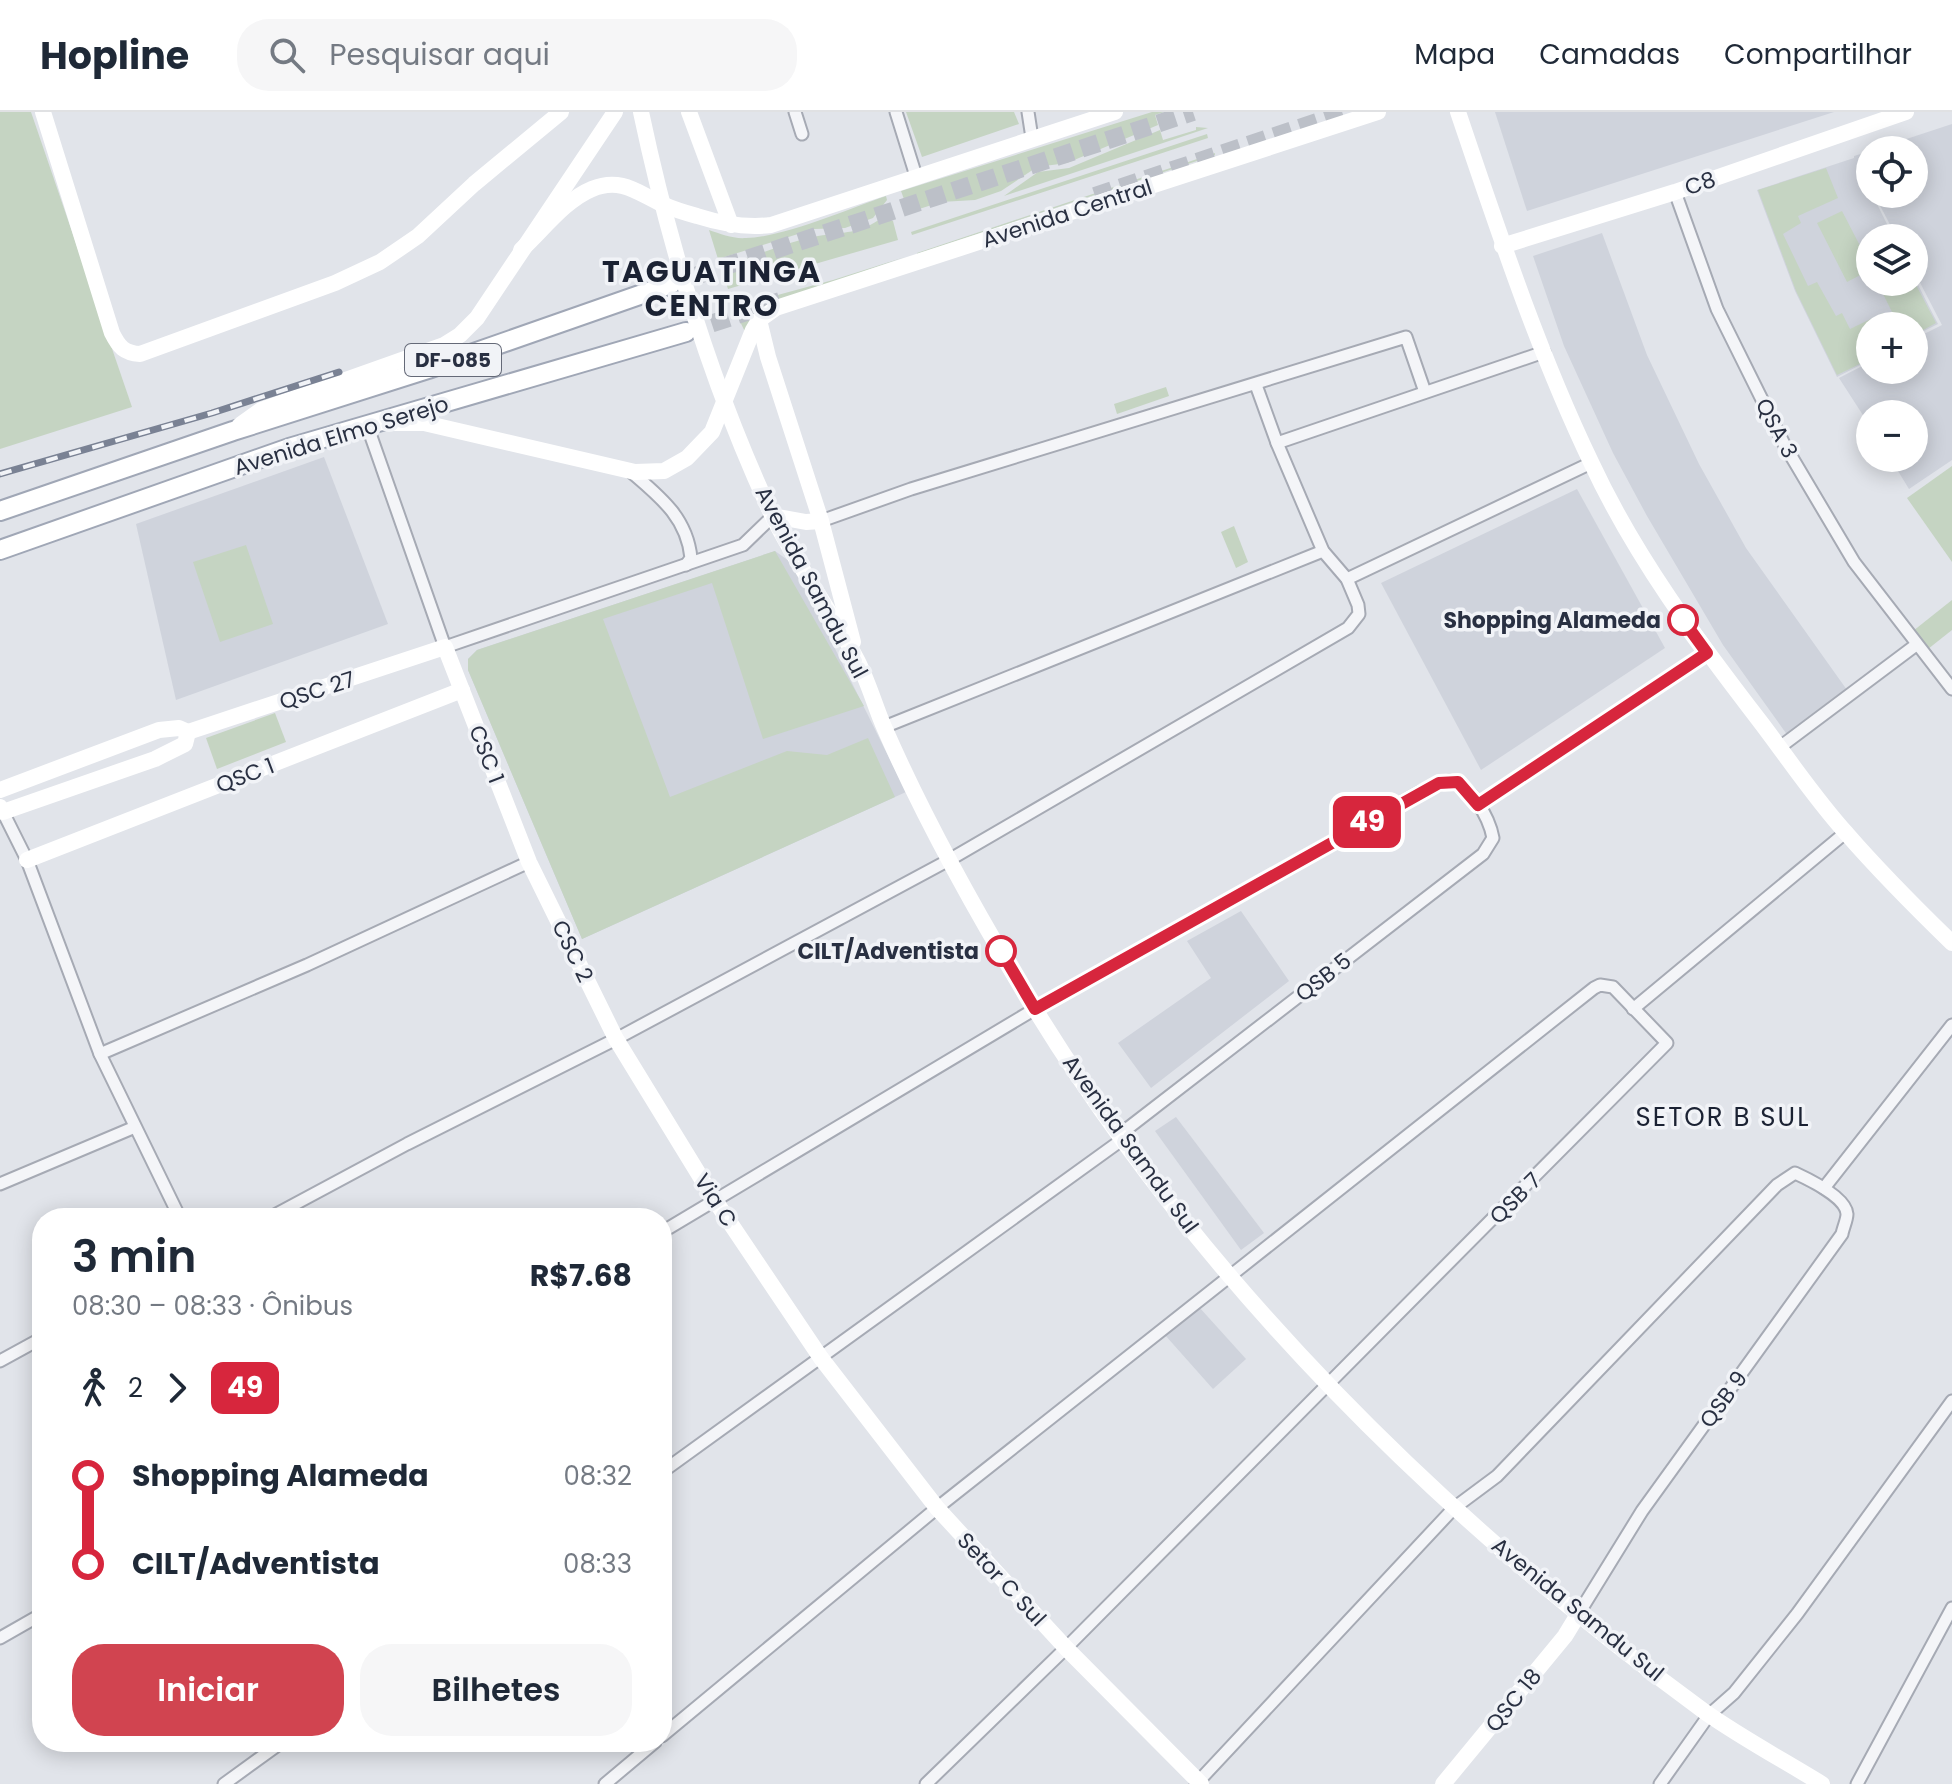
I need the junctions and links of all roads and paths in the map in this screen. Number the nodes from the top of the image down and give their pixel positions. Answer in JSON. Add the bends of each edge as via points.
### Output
{"nodes":[{"id":1,"x":43,"y":112,"type":"edge"},
{"id":2,"x":561,"y":112,"type":"edge"},
{"id":3,"x":615,"y":112,"type":"edge"},
{"id":4,"x":641,"y":112,"type":"edge"},
{"id":5,"x":689,"y":112,"type":"edge"},
{"id":6,"x":795,"y":112,"type":"edge"},
{"id":7,"x":896,"y":112,"type":"edge"},
{"id":8,"x":1028,"y":112,"type":"edge"},
{"id":9,"x":1115,"y":112,"type":"edge"},
{"id":10,"x":1378,"y":112,"type":"edge"},
{"id":11,"x":1458,"y":112,"type":"edge"},
{"id":12,"x":1899,"y":113,"type":"edge"},
{"id":13,"x":802,"y":134,"type":"dead end"},
{"id":14,"x":1032,"y":138,"type":"junction"},
{"id":15,"x":916,"y":176,"type":"junction"},
{"id":16,"x":1675,"y":192,"type":"junction"},
{"id":17,"x":660,"y":203,"type":"junction"},
{"id":18,"x":731,"y":225,"type":"junction"},
{"id":19,"x":1502,"y":246,"type":"junction"},
{"id":20,"x":521,"y":250,"type":"junction"},
{"id":21,"x":671,"y":284,"type":"tunnel mouth"},
{"id":22,"x":759,"y":320,"type":"junction"},
{"id":23,"x":686,"y":332,"type":"tunnel mouth"},
{"id":24,"x":1544,"y":352,"type":"junction"},
{"id":25,"x":1256,"y":385,"type":"junction"},
{"id":26,"x":1425,"y":392,"type":"junction"},
{"id":27,"x":724,"y":398,"type":"junction"},
{"id":28,"x":367,"y":425,"type":"junction"},
{"id":29,"x":233,"y":431,"type":"junction"},
{"id":30,"x":1277,"y":443,"type":"junction"},
{"id":31,"x":1591,"y":463,"type":"junction"},
{"id":32,"x":630,"y":471,"type":"junction"},
{"id":33,"x":0,"y":511,"type":"edge"},
{"id":34,"x":773,"y":516,"type":"junction"},
{"id":35,"x":821,"y":521,"type":"junction"},
{"id":36,"x":0,"y":550,"type":"edge"},
{"id":37,"x":1323,"y":551,"type":"junction"},
{"id":38,"x":686,"y":565,"type":"junction"},
{"id":39,"x":1347,"y":579,"type":"junction"},
{"id":40,"x":1916,"y":645,"type":"junction"},
{"id":41,"x":445,"y":647,"type":"junction"},
{"id":42,"x":1707,"y":653,"type":"junction"},
{"id":43,"x":859,"y":663,"type":"junction"},
{"id":44,"x":1952,"y":689,"type":"edge"},
{"id":45,"x":462,"y":690,"type":"junction"},
{"id":46,"x":884,"y":727,"type":"junction"},
{"id":47,"x":188,"y":732,"type":"junction"},
{"id":48,"x":1780,"y":747,"type":"junction"},
{"id":49,"x":0,"y":790,"type":"edge"},
{"id":50,"x":1478,"y":805,"type":"junction"},
{"id":51,"x":2,"y":810,"type":"edge"},
{"id":52,"x":1845,"y":833,"type":"junction"},
{"id":53,"x":27,"y":860,"type":"junction"},
{"id":54,"x":949,"y":860,"type":"junction"},
{"id":55,"x":529,"y":862,"type":"junction"},
{"id":56,"x":1952,"y":943,"type":"edge"},
{"id":57,"x":1035,"y":1009,"type":"junction"},
{"id":58,"x":1633,"y":1009,"type":"junction"},
{"id":59,"x":1952,"y":1025,"type":"edge"},
{"id":60,"x":616,"y":1039,"type":"junction"},
{"id":61,"x":100,"y":1054,"type":"junction"},
{"id":62,"x":135,"y":1127,"type":"junction"},
{"id":63,"x":1121,"y":1137,"type":"junction"},
{"id":64,"x":0,"y":1184,"type":"edge"},
{"id":65,"x":1824,"y":1188,"type":"junction"},
{"id":66,"x":714,"y":1199,"type":"junction"},
{"id":67,"x":175,"y":1208,"type":"edge"},
{"id":68,"x":288,"y":1208,"type":"edge"},
{"id":69,"x":672,"y":1226,"type":"edge"},
{"id":70,"x":1228,"y":1276,"type":"junction"},
{"id":71,"x":32,"y":1343,"type":"edge"},
{"id":72,"x":821,"y":1358,"type":"junction"},
{"id":73,"x":0,"y":1361,"type":"edge"},
{"id":74,"x":1328,"y":1386,"type":"junction"},
{"id":75,"x":1952,"y":1401,"type":"edge"},
{"id":76,"x":672,"y":1465,"type":"edge"},
{"id":77,"x":937,"y":1508,"type":"junction"},
{"id":78,"x":1454,"y":1508,"type":"junction"},
{"id":79,"x":1952,"y":1608,"type":"edge"},
{"id":80,"x":1579,"y":1613,"type":"junction"},
{"id":81,"x":32,"y":1620,"type":"edge"},
{"id":82,"x":0,"y":1638,"type":"edge"},
{"id":83,"x":1066,"y":1648,"type":"junction"},
{"id":84,"x":1709,"y":1715,"type":"junction"},
{"id":85,"x":672,"y":1728,"type":"edge"},
{"id":86,"x":268,"y":1752,"type":"edge"},
{"id":87,"x":643,"y":1752,"type":"edge"},
{"id":88,"x":1199,"y":1783,"type":"edge"},
{"id":89,"x":224,"y":1784,"type":"edge"},
{"id":90,"x":605,"y":1784,"type":"edge"},
{"id":91,"x":926,"y":1784,"type":"edge"},
{"id":92,"x":1443,"y":1784,"type":"edge"},
{"id":93,"x":1660,"y":1784,"type":"edge"},
{"id":94,"x":1822,"y":1784,"type":"edge"},
{"id":95,"x":1857,"y":1784,"type":"edge"}],
"edges":[{"from":1,"to":2,"type":"main road","via":[[112,333],[119,347],[140,354],[380,262],[418,236]]},
{"from":3,"to":20,"type":"main road"},
{"from":4,"to":17,"type":"main road","name":"Avenida Samdu Sul"},
{"from":5,"to":18,"type":"main road"},
{"from":6,"to":13,"type":"street"},
{"from":7,"to":15,"type":"street"},
{"from":8,"to":14,"type":"street"},
{"from":9,"to":14,"type":"main road"},
{"from":10,"to":22,"type":"main road","name":"Avenida Central","via":[[790,302]]},
{"from":11,"to":19,"type":"main road"},
{"from":12,"to":16,"type":"main road","name":"C8"},
{"from":14,"to":15,"type":"main road"},
{"from":15,"to":18,"type":"main road","via":[[771,225]]},
{"from":16,"to":19,"type":"main road","name":"C8"},
{"from":16,"to":40,"type":"street","name":"QSA 3","via":[[1717,309],[1784,444],[1854,562]]},
{"from":17,"to":18,"type":"main road"},
{"from":17,"to":20,"type":"main road","via":[[634,187],[592,189]]},
{"from":17,"to":27,"type":"main road","name":"Avenida Samdu Sul"},
{"from":19,"to":24,"type":"main road"},
{"from":20,"to":29,"type":"main road","via":[[477,318],[452,340],[261,410]]},
{"from":21,"to":29,"type":"main road","name":"Avenida Elmo Serejo","number":"DF-085"},
{"from":22,"to":27,"type":"main road"},
{"from":22,"to":35,"type":"main road"},
{"from":23,"to":28,"type":"main road","name":"Avenida Elmo Serejo","number":"DF-085"},
{"from":24,"to":26,"type":"street"},
{"from":24,"to":31,"type":"main road"},
{"from":25,"to":26,"type":"street","via":[[1406,337]]},
{"from":25,"to":30,"type":"street"},
{"from":25,"to":35,"type":"street"},
{"from":26,"to":30,"type":"street"},
{"from":27,"to":32,"type":"main road","via":[[712,432],[687,458],[664,471]]},
{"from":27,"to":34,"type":"main road","name":"Avenida Samdu Sul"},
{"from":28,"to":32,"type":"main road","via":[[424,423]]},
{"from":28,"to":36,"type":"main road","name":"Avenida Elmo Serejo","number":"DF-085"},
{"from":28,"to":41,"type":"street"},
{"from":29,"to":33,"type":"main road","name":"Avenida Elmo Serejo","number":"DF-085"},
{"from":30,"to":37,"type":"street"},
{"from":31,"to":39,"type":"street"},
{"from":31,"to":42,"type":"main road","via":[[1645,560]]},
{"from":32,"to":38,"type":"street","via":[[671,507],[685,531],[691,558]]},
{"from":34,"to":35,"type":"main road"},
{"from":34,"to":38,"type":"street","via":[[743,545]]},
{"from":34,"to":43,"type":"main road","name":"Avenida Samdu Sul"},
{"from":35,"to":43,"type":"main road"},
{"from":37,"to":39,"type":"street"},
{"from":37,"to":46,"type":"street"},
{"from":38,"to":41,"type":"street"},
{"from":39,"to":54,"type":"street","via":[[1359,614],[1334,637]]},
{"from":40,"to":44,"type":"street","name":"QSA 3"},
{"from":40,"to":48,"type":"street"},
{"from":41,"to":45,"type":"main road","name":"CSC 1"},
{"from":41,"to":47,"type":"main road","name":"QSC 27"},
{"from":42,"to":48,"type":"main road"},
{"from":42,"to":50,"type":"street"},
{"from":43,"to":46,"type":"main road","name":"Avenida Samdu Sul"},
{"from":45,"to":53,"type":"main road","name":"QSC 1"},
{"from":45,"to":55,"type":"main road","name":"CSC 1"},
{"from":46,"to":54,"type":"main road","name":"Avenida Samdu Sul"},
{"from":47,"to":49,"type":"main road","name":"QSC 27","via":[[159,730]]},
{"from":47,"to":51,"type":"main road","name":"QSC 27","via":[[177,750]]},
{"from":48,"to":52,"type":"main road"},
{"from":50,"to":57,"type":"street","via":[[1458,782],[1429,787]]},
{"from":50,"to":63,"type":"street","name":"QSB 5","via":[[1493,838],[1483,854]]},
{"from":51,"to":53,"type":"street"},
{"from":52,"to":56,"type":"main road"},
{"from":52,"to":58,"type":"street"},
{"from":53,"to":61,"type":"street"},
{"from":54,"to":57,"type":"main road","name":"Avenida Samdu Sul"},
{"from":54,"to":60,"type":"street"},
{"from":55,"to":60,"type":"main road","name":"CSC 2"},
{"from":55,"to":61,"type":"street"},
{"from":57,"to":63,"type":"main road","name":"Avenida Samdu Sul"},
{"from":57,"to":66,"type":"street"},
{"from":58,"to":70,"type":"street","via":[[1613,987],[1594,988]]},
{"from":58,"to":74,"type":"street","name":"QSB 7","via":[[1667,1043]]},
{"from":59,"to":65,"type":"street"},
{"from":60,"to":66,"type":"main road","name":"Via C"},
{"from":60,"to":68,"type":"street"},
{"from":61,"to":62,"type":"street"},
{"from":62,"to":64,"type":"street"},
{"from":62,"to":67,"type":"street"},
{"from":63,"to":70,"type":"main road","name":"Avenida Samdu Sul"},
{"from":63,"to":72,"type":"street"},
{"from":65,"to":78,"type":"street","via":[[1795,1173],[1786,1177],[1497,1476]]},
{"from":65,"to":80,"type":"street","name":"QSB 9","via":[[1847,1212],[1842,1234],[1642,1511]]},
{"from":66,"to":69,"type":"street"},
{"from":66,"to":72,"type":"main road","name":"Via C"},
{"from":70,"to":74,"type":"main road","name":"Avenida Samdu Sul"},
{"from":70,"to":77,"type":"street"},
{"from":71,"to":73,"type":"street"},
{"from":72,"to":76,"type":"street"},
{"from":72,"to":77,"type":"main road","name":"Setor C Sul"},
{"from":74,"to":78,"type":"main road","name":"Avenida Samdu Sul"},
{"from":74,"to":83,"type":"street"},
{"from":75,"to":84,"type":"street","via":[[1797,1614],[1734,1693]]},
{"from":77,"to":83,"type":"main road","name":"Setor C Sul"},
{"from":77,"to":85,"type":"street"},
{"from":78,"to":80,"type":"main road","name":"Avenida Samdu Sul"},
{"from":78,"to":88,"type":"street"},
{"from":79,"to":95,"type":"street"},
{"from":80,"to":84,"type":"main road","name":"Avenida Samdu Sul"},
{"from":80,"to":92,"type":"main road","name":"QSC 18"},
{"from":81,"to":82,"type":"street"},
{"from":83,"to":88,"type":"main road","name":"Setor C Sul"},
{"from":83,"to":91,"type":"street"},
{"from":84,"to":93,"type":"street"},
{"from":84,"to":94,"type":"main road","name":"Avenida Samdu Sul"},
{"from":86,"to":89,"type":"street"},
{"from":87,"to":90,"type":"street"}]}
